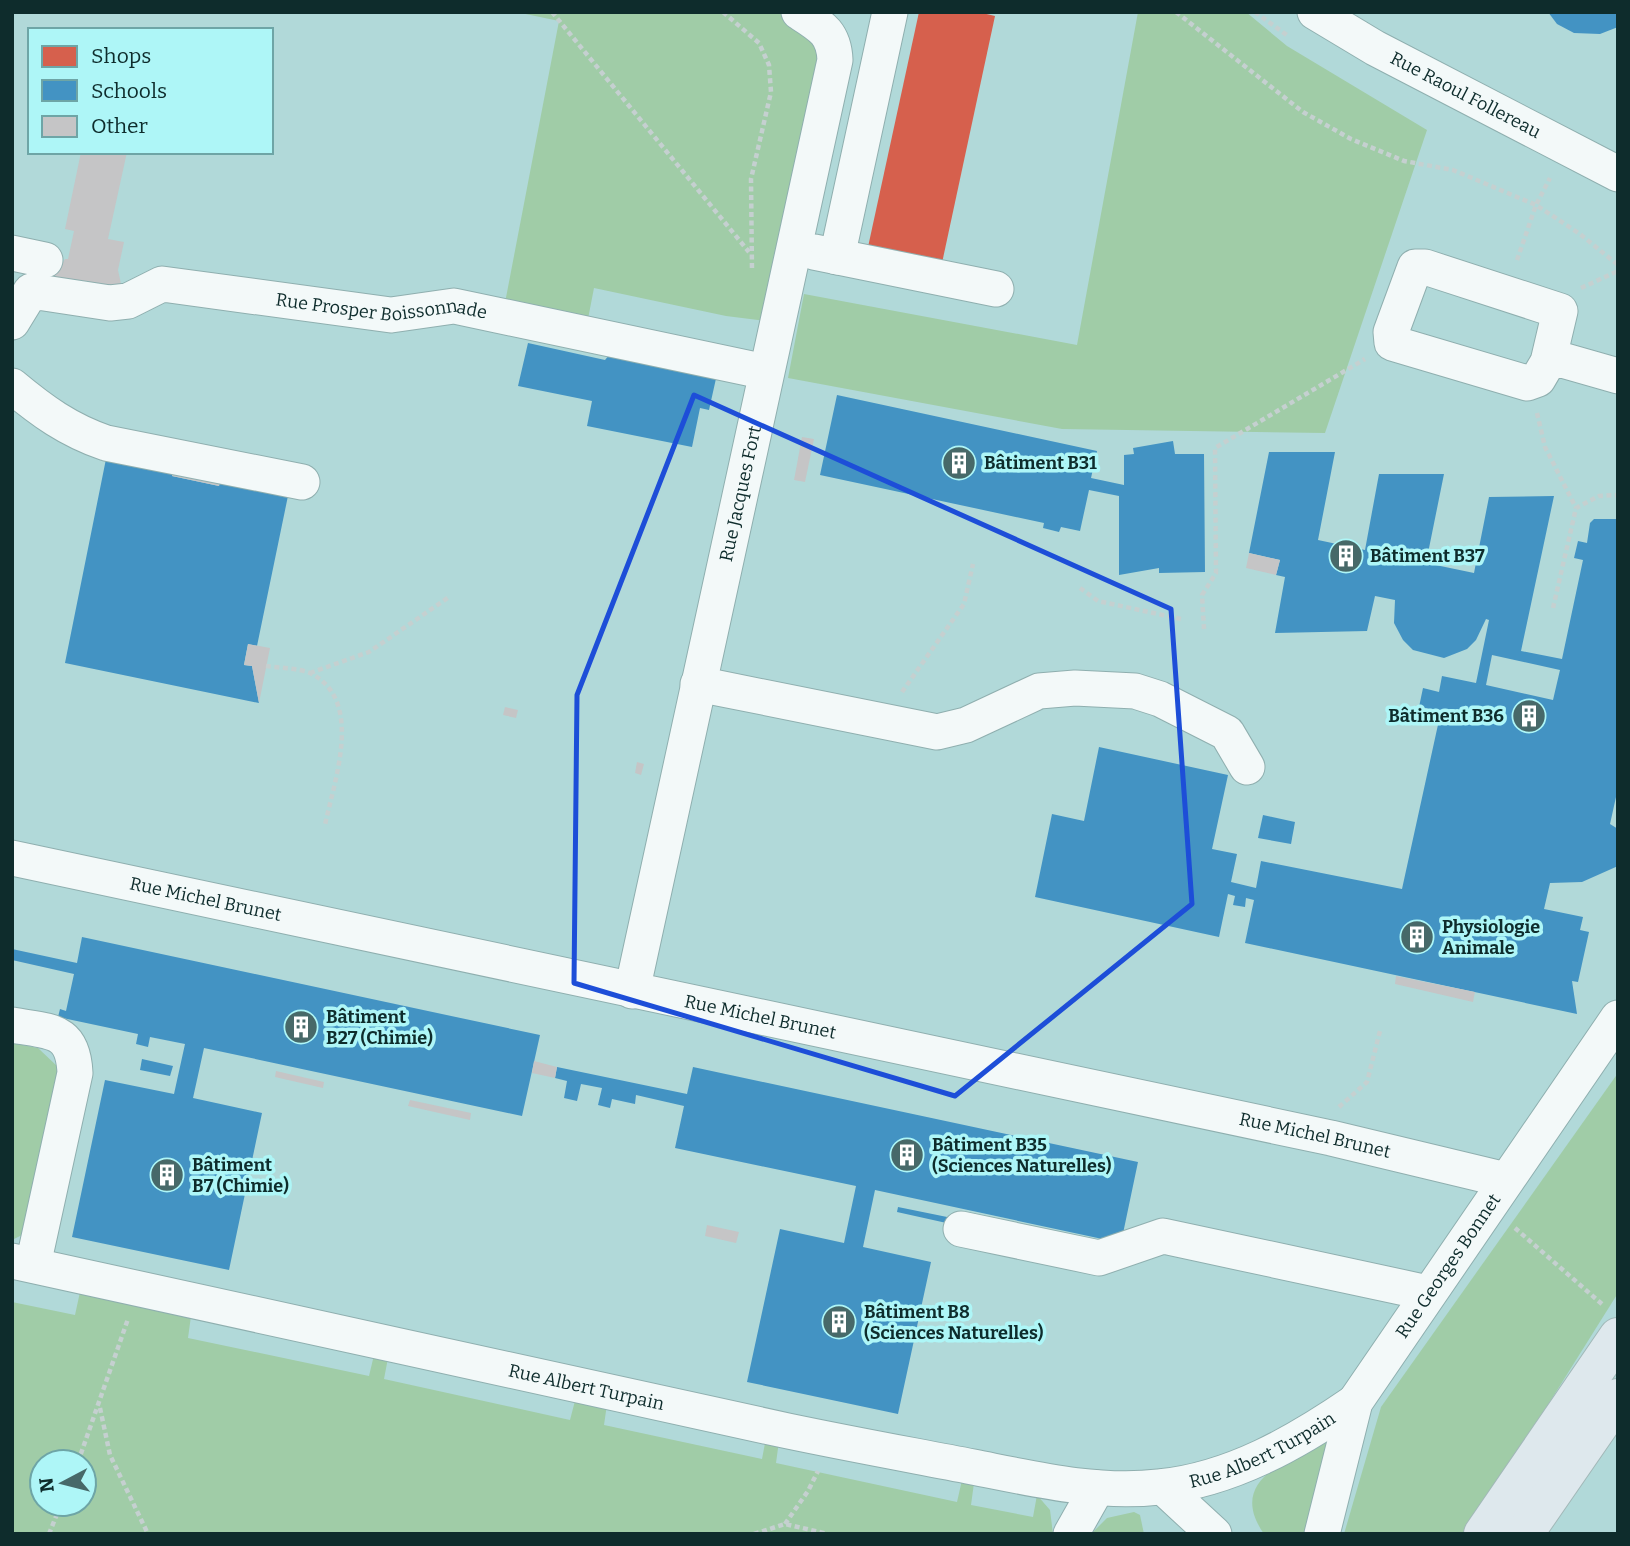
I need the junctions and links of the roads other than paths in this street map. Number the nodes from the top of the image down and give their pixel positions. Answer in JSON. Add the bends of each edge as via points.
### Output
{"nodes":[{"id":1,"x":890,"y":12,"type":"edge"},
{"id":2,"x":1315,"y":12,"type":"edge"},
{"id":3,"x":825,"y":19,"type":"edge"},
{"id":4,"x":1618,"y":174,"type":"edge"},
{"id":5,"x":794,"y":248,"type":"junction"},
{"id":6,"x":837,"y":257,"type":"junction"},
{"id":7,"x":996,"y":289,"type":"dead end"},
{"id":8,"x":12,"y":322,"type":"edge"},
{"id":9,"x":1546,"y":360,"type":"junction"},
{"id":10,"x":1618,"y":362,"type":"edge"},
{"id":11,"x":766,"y":372,"type":"junction"},
{"id":12,"x":1618,"y":376,"type":"edge"},
{"id":13,"x":12,"y":387,"type":"edge"},
{"id":14,"x":302,"y":482,"type":"dead end"},
{"id":15,"x":698,"y":684,"type":"junction"},
{"id":16,"x":1247,"y":766,"type":"dead end"},
{"id":17,"x":12,"y":858,"type":"edge"},
{"id":18,"x":632,"y":991,"type":"junction"},
{"id":19,"x":1618,"y":1018,"type":"edge"},
{"id":20,"x":12,"y":1025,"type":"edge"},
{"id":21,"x":1497,"y":1193,"type":"junction"},
{"id":22,"x":961,"y":1229,"type":"dead end"},
{"id":23,"x":22,"y":1263,"type":"edge"},
{"id":24,"x":1427,"y":1293,"type":"junction"},
{"id":25,"x":1613,"y":1323,"type":"edge"},
{"id":26,"x":1618,"y":1398,"type":"edge"},
{"id":27,"x":1355,"y":1402,"type":"junction"},
{"id":28,"x":1163,"y":1487,"type":"junction"},
{"id":29,"x":1097,"y":1488,"type":"junction"},
{"id":30,"x":1071,"y":1534,"type":"edge"},
{"id":31,"x":1214,"y":1534,"type":"edge"},
{"id":32,"x":1322,"y":1534,"type":"edge"},
{"id":33,"x":1483,"y":1534,"type":"edge"},
{"id":34,"x":1524,"y":1534,"type":"edge"}],
"edges":[{"from":1,"to":6,"type":"street"},
{"from":2,"to":4,"type":"street","name":"Rue Raoul Follereau"},
{"from":3,"to":5,"type":"street","name":"Rue Jacques Fort","via":[[835,60]]},
{"from":5,"to":6,"type":"street"},
{"from":5,"to":11,"type":"street","name":"Rue Jacques Fort"},
{"from":6,"to":7,"type":"street"},
{"from":8,"to":11,"type":"street","name":"Rue Prosper Boissonnade","via":[[31,291],[110,303],[128,301],[162,284],[391,315],[454,306]]},
{"from":9,"to":9,"type":"street","via":[[1560,311],[1415,267],[1391,332],[1392,343]]},
{"from":9,"to":10,"type":"street","via":[[1560,343]]},
{"from":9,"to":12,"type":"street"},
{"from":11,"to":15,"type":"street","name":"Rue Jacques Fort"},
{"from":13,"to":14,"type":"street","via":[[51,419],[87,437]]},
{"from":15,"to":16,"type":"street","via":[[937,732],[966,725],[1039,691],[1135,691],[1227,733]]},
{"from":15,"to":18,"type":"street","name":"Rue Jacques Fort"},
{"from":17,"to":18,"type":"street","name":"Rue Michel Brunet"},
{"from":18,"to":21,"type":"street","name":"Rue Michel Brunet","via":[[1331,1138]]},
{"from":19,"to":21,"type":"street","name":"Rue Georges Bonnet"},
{"from":20,"to":23,"type":"street","via":[[58,1035],[70,1044],[75,1073]]},
{"from":21,"to":24,"type":"street","name":"Rue Georges Bonnet"},
{"from":22,"to":24,"type":"street","via":[[1099,1258],[1163,1236]]},
{"from":23,"to":29,"type":"street","name":"Rue Albert Turpain","via":[[544,1380]]},
{"from":24,"to":27,"type":"street","name":"Rue Georges Bonnet"},
{"from":25,"to":33,"type":"main road"},
{"from":26,"to":34,"type":"main road"},
{"from":27,"to":28,"type":"street","name":"Rue Albert Turpain","via":[[1303,1438],[1245,1464]]},
{"from":27,"to":32,"type":"street","name":"Rue Georges Bonnet"},
{"from":28,"to":29,"type":"street","name":"Rue Albert Turpain"},
{"from":28,"to":31,"type":"street","name":"Rue Albert Turpain"},
{"from":29,"to":30,"type":"street"}]}
